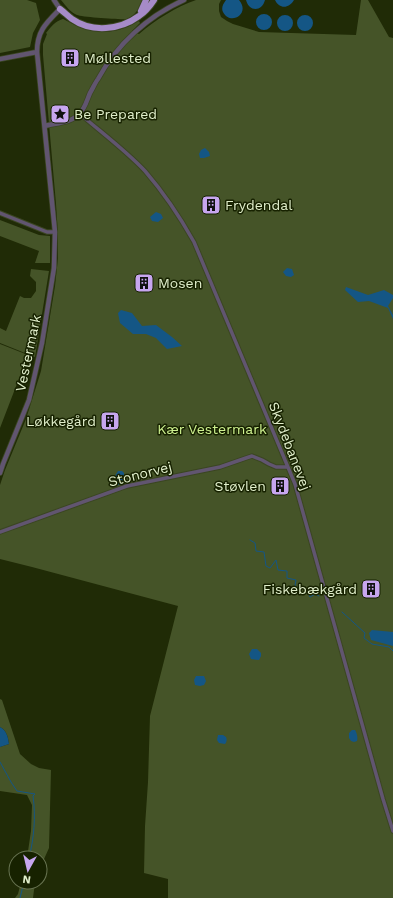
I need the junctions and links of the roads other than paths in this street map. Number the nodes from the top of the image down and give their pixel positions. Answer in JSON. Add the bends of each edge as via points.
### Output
{"nodes":[{"id":1,"x":54,"y":0,"type":"edge"},
{"id":2,"x":146,"y":0,"type":"edge"},
{"id":3,"x":154,"y":0,"type":"edge"},
{"id":4,"x":184,"y":0,"type":"edge"},
{"id":5,"x":60,"y":9,"type":"junction"},
{"id":6,"x":132,"y":20,"type":"junction"},
{"id":7,"x":37,"y":52,"type":"junction"},
{"id":8,"x":0,"y":59,"type":"edge"},
{"id":9,"x":80,"y":114,"type":"junction"},
{"id":10,"x":45,"y":126,"type":"junction"},
{"id":11,"x":0,"y":213,"type":"edge"},
{"id":12,"x":55,"y":232,"type":"junction"},
{"id":13,"x":288,"y":467,"type":"junction"},
{"id":14,"x":0,"y":473,"type":"edge"},
{"id":15,"x":0,"y":532,"type":"edge"},
{"id":16,"x":393,"y":831,"type":"edge"}],
"edges":[{"from":1,"to":5,"type":"street"},
{"from":2,"to":6,"type":"highway","via":[[138,15]]},
{"from":3,"to":6,"type":"highway","via":[[143,13]]},
{"from":4,"to":9,"type":"street","via":[[149,20],[125,42],[98,78]]},
{"from":5,"to":6,"type":"highway","via":[[72,19],[90,27],[109,28]]},
{"from":5,"to":7,"type":"street","name":"Vestermark","via":[[39,36]]},
{"from":7,"to":8,"type":"street"},
{"from":7,"to":10,"type":"street","name":"Vestermark"},
{"from":9,"to":10,"type":"street","via":[[73,119]]},
{"from":9,"to":13,"type":"street","name":"Skydebanevej","via":[[144,170],[182,221],[204,265]]},
{"from":10,"to":12,"type":"street","name":"Vestermark"},
{"from":11,"to":12,"type":"street","via":[[47,232]]},
{"from":12,"to":14,"type":"street","name":"Vestermark","via":[[54,268],[37,370],[29,400]]},
{"from":13,"to":15,"type":"street","name":"Stonorvej","via":[[276,467],[252,456],[220,467],[127,486]]},
{"from":13,"to":16,"type":"street","name":"Skydebanevej","via":[[295,484]]}]}
